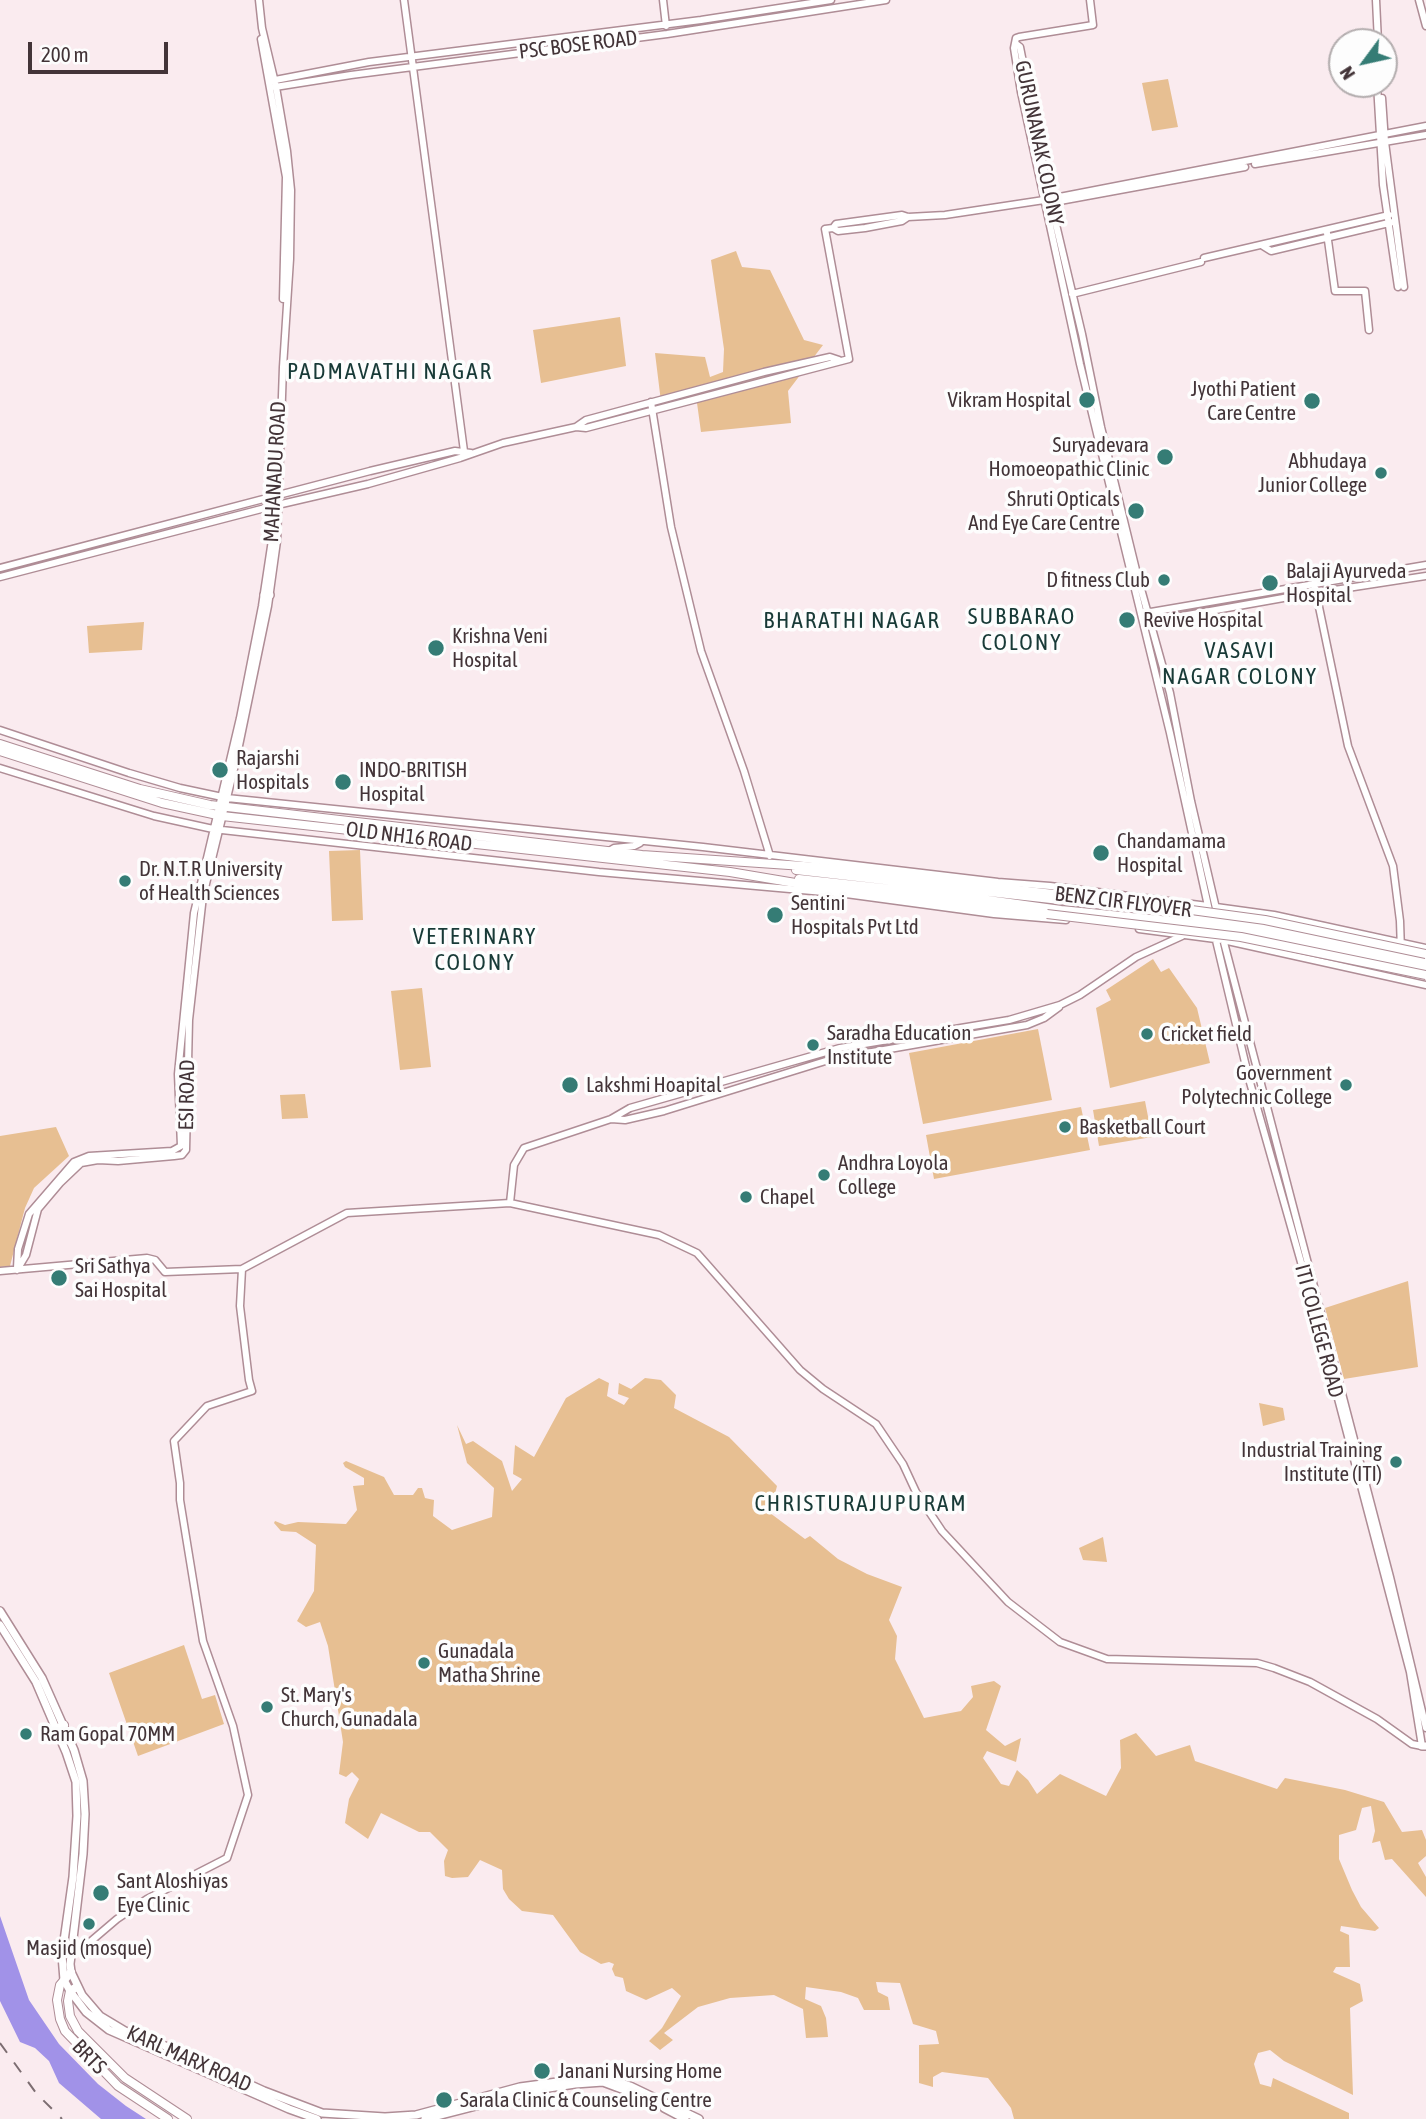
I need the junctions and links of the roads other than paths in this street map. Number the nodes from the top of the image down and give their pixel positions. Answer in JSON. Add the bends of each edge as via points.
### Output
{"nodes":[{"id":1,"x":257,"y":0,"type":"edge"},
{"id":2,"x":404,"y":0,"type":"edge"},
{"id":3,"x":663,"y":0,"type":"edge"},
{"id":4,"x":831,"y":0,"type":"edge"},
{"id":5,"x":886,"y":0,"type":"edge"},
{"id":6,"x":1090,"y":0,"type":"edge"},
{"id":7,"x":1374,"y":0,"type":"edge"},
{"id":8,"x":1419,"y":0,"type":"edge"},
{"id":9,"x":801,"y":5,"type":"edge"},
{"id":10,"x":665,"y":24,"type":"junction"},
{"id":11,"x":1426,"y":26,"type":"edge"},
{"id":12,"x":1375,"y":28,"type":"edge"},
{"id":13,"x":667,"y":34,"type":"junction"},
{"id":14,"x":411,"y":56,"type":"junction"},
{"id":15,"x":412,"y":67,"type":"junction"},
{"id":16,"x":272,"y":84,"type":"junction"},
{"id":17,"x":1380,"y":98,"type":"edge"},
{"id":18,"x":1426,"y":127,"type":"edge"},
{"id":19,"x":1382,"y":134,"type":"junction"},
{"id":20,"x":1426,"y":135,"type":"edge"},
{"id":21,"x":1382,"y":143,"type":"junction"},
{"id":22,"x":1048,"y":202,"type":"junction"},
{"id":23,"x":1392,"y":219,"type":"junction"},
{"id":24,"x":1327,"y":234,"type":"junction"},
{"id":25,"x":1401,"y":287,"type":"dead end"},
{"id":26,"x":1072,"y":294,"type":"junction"},
{"id":27,"x":1369,"y":330,"type":"dead end"},
{"id":28,"x":1083,"y":358,"type":"junction"},
{"id":29,"x":840,"y":360,"type":"junction"},
{"id":30,"x":651,"y":402,"type":"junction"},
{"id":31,"x":652,"y":410,"type":"junction"},
{"id":32,"x":576,"y":427,"type":"junction"},
{"id":33,"x":467,"y":452,"type":"junction"},
{"id":34,"x":277,"y":497,"type":"junction"},
{"id":35,"x":276,"y":505,"type":"junction"},
{"id":36,"x":1426,"y":565,"type":"edge"},
{"id":37,"x":0,"y":568,"type":"edge"},
{"id":38,"x":1426,"y":576,"type":"edge"},
{"id":39,"x":0,"y":577,"type":"edge"},
{"id":40,"x":1314,"y":583,"type":"junction"},
{"id":41,"x":1317,"y":593,"type":"junction"},
{"id":42,"x":1147,"y":612,"type":"junction"},
{"id":43,"x":1139,"y":614,"type":"junction"},
{"id":44,"x":1150,"y":622,"type":"junction"},
{"id":45,"x":1142,"y":624,"type":"junction"},
{"id":46,"x":0,"y":730,"type":"edge"},
{"id":47,"x":0,"y":744,"type":"edge"},
{"id":48,"x":0,"y":751,"type":"edge"},
{"id":49,"x":0,"y":768,"type":"edge"},
{"id":50,"x":224,"y":797,"type":"junction"},
{"id":51,"x":1188,"y":803,"type":"junction"},
{"id":52,"x":220,"y":811,"type":"junction"},
{"id":53,"x":216,"y":829,"type":"junction"},
{"id":54,"x":642,"y":842,"type":"junction"},
{"id":55,"x":609,"y":851,"type":"junction"},
{"id":56,"x":770,"y":856,"type":"junction"},
{"id":57,"x":755,"y":864,"type":"junction"},
{"id":58,"x":818,"y":867,"type":"joint"},
{"id":59,"x":760,"y":877,"type":"junction"},
{"id":60,"x":825,"y":888,"type":"joint"},
{"id":61,"x":1212,"y":907,"type":"junction"},
{"id":62,"x":1216,"y":922,"type":"junction"},
{"id":63,"x":1184,"y":935,"type":"junction"},
{"id":64,"x":1220,"y":940,"type":"junction"},
{"id":65,"x":1400,"y":942,"type":"junction"},
{"id":66,"x":1426,"y":948,"type":"edge"},
{"id":67,"x":1426,"y":954,"type":"edge"},
{"id":68,"x":1401,"y":955,"type":"junction"},
{"id":69,"x":1426,"y":960,"type":"edge"},
{"id":70,"x":1426,"y":968,"type":"edge"},
{"id":71,"x":1426,"y":975,"type":"edge"},
{"id":72,"x":1426,"y":985,"type":"edge"},
{"id":73,"x":510,"y":1203,"type":"junction"},
{"id":74,"x":242,"y":1269,"type":"junction"},
{"id":75,"x":17,"y":1270,"type":"junction"},
{"id":76,"x":0,"y":1272,"type":"edge"},
{"id":77,"x":0,"y":1611,"type":"edge"},
{"id":78,"x":0,"y":1625,"type":"edge"},
{"id":79,"x":60,"y":1727,"type":"junction"},
{"id":80,"x":1426,"y":1728,"type":"edge"},
{"id":81,"x":1424,"y":1746,"type":"edge"},
{"id":82,"x":71,"y":1949,"type":"junction"},
{"id":83,"x":67,"y":1975,"type":"junction"},
{"id":84,"x":74,"y":1989,"type":"junction"},
{"id":85,"x":168,"y":2119,"type":"edge"},
{"id":86,"x":187,"y":2119,"type":"edge"},
{"id":87,"x":317,"y":2119,"type":"edge"},
{"id":88,"x":425,"y":2119,"type":"edge"},
{"id":89,"x":685,"y":2119,"type":"edge"},
{"id":90,"x":699,"y":2119,"type":"edge"}],
"edges":[{"from":1,"to":16,"type":"street","name":"MAHANADU ROAD","via":[[258,29]]},
{"from":2,"to":14,"type":"street"},
{"from":3,"to":10,"type":"street"},
{"from":4,"to":9,"type":"street","name":"PSC BOSE ROAD"},
{"from":5,"to":9,"type":"street","name":"PSC BOSE ROAD"},
{"from":6,"to":22,"type":"street","name":"GURUNANAK COLONY","via":[[1093,25],[1016,38],[1021,92]]},
{"from":7,"to":12,"type":"street"},
{"from":8,"to":11,"type":"street"},
{"from":9,"to":10,"type":"street","name":"PSC BOSE ROAD"},
{"from":9,"to":13,"type":"street","name":"PSC BOSE ROAD"},
{"from":10,"to":13,"type":"street"},
{"from":10,"to":14,"type":"street","name":"PSC BOSE ROAD"},
{"from":13,"to":15,"type":"street","name":"PSC BOSE ROAD"},
{"from":14,"to":15,"type":"street"},
{"from":14,"to":16,"type":"street","name":"PSC BOSE ROAD","via":[[322,69]]},
{"from":15,"to":16,"type":"street","name":"PSC BOSE ROAD"},
{"from":15,"to":33,"type":"street"},
{"from":16,"to":34,"type":"street","name":"MAHANADU ROAD","via":[[286,177]]},
{"from":17,"to":19,"type":"street"},
{"from":18,"to":19,"type":"street"},
{"from":19,"to":21,"type":"street"},
{"from":19,"to":22,"type":"street"},
{"from":20,"to":21,"type":"street"},
{"from":21,"to":22,"type":"street"},
{"from":21,"to":23,"type":"street"},
{"from":22,"to":26,"type":"street","name":"GURUNANAK COLONY"},
{"from":22,"to":28,"type":"street","name":"GURUNANAK COLONY"},
{"from":22,"to":29,"type":"street","via":[[857,220],[825,229],[849,359]]},
{"from":23,"to":24,"type":"street"},
{"from":23,"to":25,"type":"street"},
{"from":24,"to":26,"type":"street","via":[[1271,251],[1263,246]]},
{"from":24,"to":27,"type":"street","via":[[1335,291],[1365,291]]},
{"from":26,"to":28,"type":"street","name":"GURUNANAK COLONY"},
{"from":28,"to":42,"type":"street","name":"GURUNANAK COLONY"},
{"from":28,"to":43,"type":"street","name":"GURUNANAK COLONY"},
{"from":29,"to":30,"type":"street","via":[[815,360]]},
{"from":29,"to":31,"type":"street"},
{"from":30,"to":31,"type":"street"},
{"from":30,"to":32,"type":"street","via":[[586,419]]},
{"from":31,"to":32,"type":"street"},
{"from":31,"to":56,"type":"street","via":[[671,527],[701,651]]},
{"from":32,"to":33,"type":"street"},
{"from":33,"to":34,"type":"street","via":[[370,471]]},
{"from":33,"to":35,"type":"street","via":[[368,484]]},
{"from":34,"to":35,"type":"street","name":"MAHANADU ROAD"},
{"from":34,"to":37,"type":"street"},
{"from":35,"to":39,"type":"street"},
{"from":35,"to":50,"type":"street","name":"MAHANADU ROAD","via":[[276,561]]},
{"from":36,"to":40,"type":"street"},
{"from":38,"to":41,"type":"street"},
{"from":40,"to":41,"type":"street"},
{"from":40,"to":42,"type":"street"},
{"from":41,"to":44,"type":"street"},
{"from":41,"to":65,"type":"street","via":[[1349,746],[1393,866]]},
{"from":42,"to":43,"type":"street"},
{"from":42,"to":44,"type":"street","name":"GURUNANAK COLONY"},
{"from":43,"to":45,"type":"street","name":"GURUNANAK COLONY"},
{"from":44,"to":45,"type":"street"},
{"from":44,"to":51,"type":"street","name":"GURUNANAK COLONY","via":[[1170,693]]},
{"from":45,"to":51,"type":"street","name":"GURUNANAK COLONY"},
{"from":46,"to":50,"type":"street","via":[[130,774]]},
{"from":47,"to":52,"type":"main road","name":"OLD NH16 ROAD"},
{"from":48,"to":52,"type":"main road","name":"OLD NH16 ROAD","via":[[162,803]]},
{"from":49,"to":53,"type":"street","via":[[154,816]]},
{"from":50,"to":52,"type":"street","name":"MAHANADU ROAD"},
{"from":50,"to":54,"type":"street"},
{"from":51,"to":61,"type":"street","name":"ITI COLLEGE ROAD"},
{"from":52,"to":53,"type":"street","name":"ESI ROAD"},
{"from":52,"to":55,"type":"main road","name":"OLD NH16 ROAD"},
{"from":52,"to":59,"type":"main road","name":"OLD NH16 ROAD"},
{"from":53,"to":63,"type":"street","via":[[846,894]]},
{"from":53,"to":75,"type":"street","name":"ESI ROAD","via":[[194,913],[181,1029],[181,1146],[172,1151],[89,1156],[74,1162],[29,1214]]},
{"from":54,"to":55,"type":"street"},
{"from":54,"to":56,"type":"street"},
{"from":55,"to":57,"type":"main road","name":"OLD NH16 ROAD"},
{"from":56,"to":61,"type":"street"},
{"from":57,"to":58,"type":"main road","name":"OLD NH16 ROAD"},
{"from":57,"to":62,"type":"main road"},
{"from":58,"to":67,"type":"main road","name":"BENZ CIR FLYOVER","bridge":true,"via":[[1265,920]]},
{"from":59,"to":60,"type":"main road","name":"OLD NH16 ROAD"},
{"from":59,"to":62,"type":"main road"},
{"from":60,"to":71,"type":"main road","name":"BENZ CIR FLYOVER","bridge":true,"via":[[1241,937]]},
{"from":61,"to":62,"type":"street","name":"ITI COLLEGE ROAD"},
{"from":61,"to":65,"type":"street"},
{"from":62,"to":64,"type":"street","name":"ITI COLLEGE ROAD"},
{"from":62,"to":68,"type":"main road"},
{"from":62,"to":70,"type":"main road"},
{"from":63,"to":64,"type":"street"},
{"from":63,"to":73,"type":"street","via":[[1136,957],[1060,1005],[998,1022],[840,1048],[630,1108],[611,1119],[524,1148],[514,1165]]},
{"from":64,"to":72,"type":"street"},
{"from":64,"to":80,"type":"street","name":"ITI COLLEGE ROAD"},
{"from":64,"to":81,"type":"street","name":"ITI COLLEGE ROAD","via":[[1253,1093],[1410,1672]]},
{"from":65,"to":66,"type":"street"},
{"from":65,"to":68,"type":"street"},
{"from":68,"to":69,"type":"main road"},
{"from":73,"to":74,"type":"street","via":[[347,1213]]},
{"from":73,"to":81,"type":"street","via":[[659,1234],[698,1253],[800,1370],[876,1424],[942,1531],[1008,1602],[1060,1642],[1107,1659],[1257,1663],[1310,1682],[1412,1744]]},
{"from":74,"to":75,"type":"street","via":[[164,1272],[155,1260],[147,1258]]},
{"from":74,"to":82,"type":"street","via":[[240,1306],[252,1391],[207,1406],[174,1441],[201,1630],[233,1726],[248,1795],[227,1858],[147,1899],[90,1942]]},
{"from":75,"to":76,"type":"street"},
{"from":77,"to":79,"type":"main road","name":"KARL MARX ROAD","via":[[36,1666]]},
{"from":78,"to":79,"type":"main road","name":"KARL MARX ROAD"},
{"from":79,"to":82,"type":"main road","name":"KARL MARX ROAD","via":[[78,1764],[85,1797]]},
{"from":79,"to":83,"type":"main road","name":"KARL MARX ROAD","via":[[77,1800],[62,1955]]},
{"from":82,"to":83,"type":"main road","name":"KARL MARX ROAD"},
{"from":83,"to":84,"type":"main road","name":"KARL MARX ROAD"},
{"from":83,"to":85,"type":"main road","name":"BRTS","via":[[57,2006],[69,2037],[118,2086]]},
{"from":84,"to":86,"type":"main road","name":"BRTS","via":[[68,2001],[70,2016],[82,2036],[125,2078]]},
{"from":84,"to":87,"type":"main road","name":"KARL MARX ROAD","via":[[86,2012],[108,2030]]},
{"from":84,"to":90,"type":"main road","name":"KARL MARX ROAD","via":[[116,2026],[322,2113],[416,2116],[520,2087],[602,2076]]},
{"from":88,"to":89,"type":"main road","via":[[541,2090],[603,2082]]}]}
